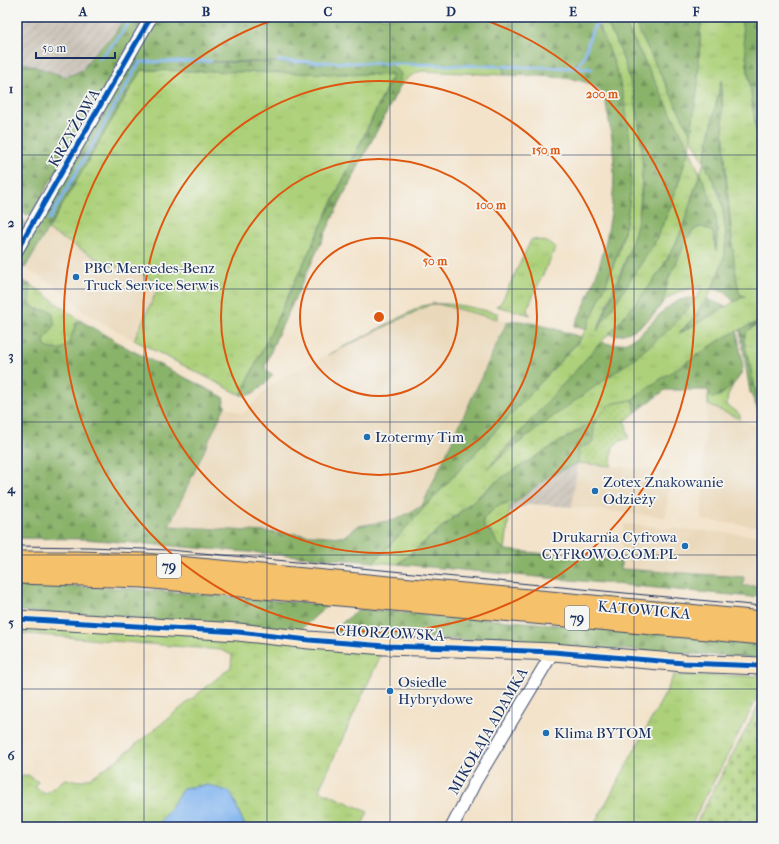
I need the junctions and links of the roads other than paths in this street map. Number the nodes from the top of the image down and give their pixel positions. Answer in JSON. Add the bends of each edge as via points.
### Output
{"nodes":[{"id":1,"x":151,"y":17,"type":"edge"},
{"id":2,"x":17,"y":250,"type":"edge"},
{"id":3,"x":17,"y":561,"type":"edge"},
{"id":4,"x":17,"y":574,"type":"edge"},
{"id":5,"x":17,"y":619,"type":"edge"},
{"id":6,"x":762,"y":621,"type":"edge"},
{"id":7,"x":762,"y":635,"type":"edge"},
{"id":8,"x":553,"y":652,"type":"junction"},
{"id":9,"x":762,"y":666,"type":"edge"},
{"id":10,"x":452,"y":827,"type":"edge"}],
"edges":[{"from":1,"to":2,"type":"street","name":"KRZYŻOWA"},
{"from":3,"to":6,"type":"main road","name":"KATOWICKA","number":"79","via":[[144,563]]},
{"from":4,"to":7,"type":"main road","name":"CHORZOWSKA","number":"79","via":[[143,578]]},
{"from":5,"to":8,"type":"street","name":"CHORZOWSKA","via":[[238,632],[385,646]]},
{"from":8,"to":9,"type":"street","name":"CHORZOWSKA","via":[[684,663]]},
{"from":8,"to":10,"type":"street","name":"MIKOŁAJA ADAMKA","via":[[475,782]]}]}
